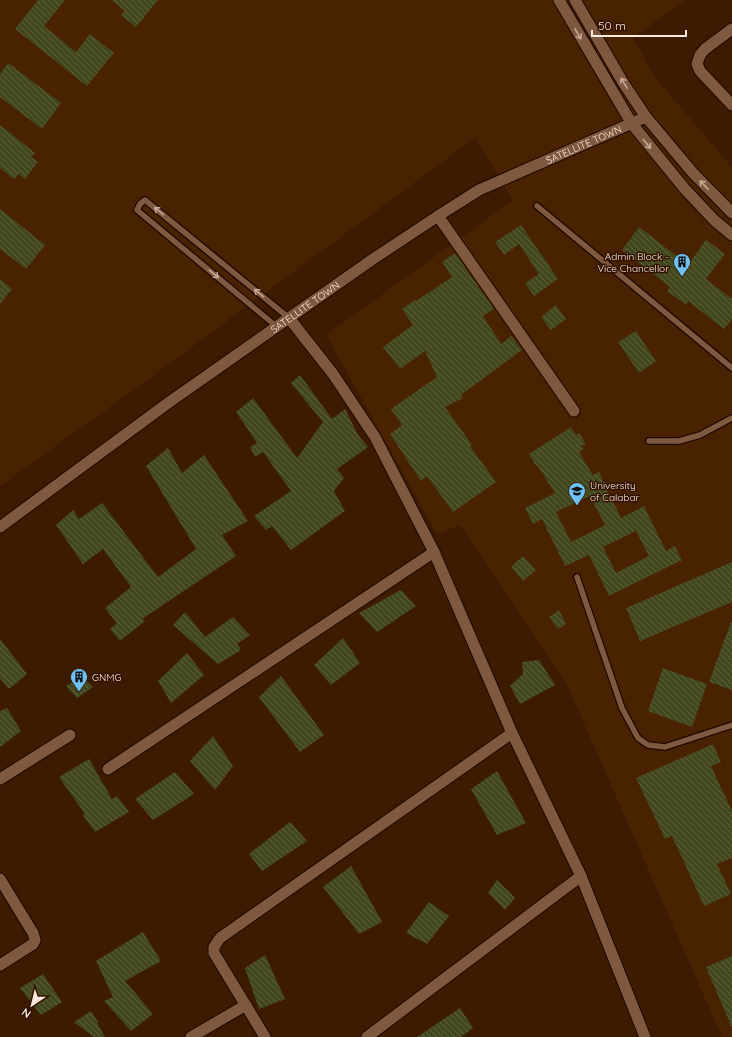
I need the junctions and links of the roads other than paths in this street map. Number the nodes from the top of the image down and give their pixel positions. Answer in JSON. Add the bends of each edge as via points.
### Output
{"nodes":[{"id":1,"x":559,"y":0,"type":"edge"},
{"id":2,"x":575,"y":0,"type":"edge"},
{"id":3,"x":732,"y":29,"type":"edge"},
{"id":4,"x":732,"y":105,"type":"edge"},
{"id":5,"x":646,"y":117,"type":"junction"},
{"id":6,"x":632,"y":124,"type":"junction"},
{"id":7,"x":537,"y":206,"type":"dead end"},
{"id":8,"x":732,"y":212,"type":"edge"},
{"id":9,"x":438,"y":216,"type":"junction"},
{"id":10,"x":732,"y":235,"type":"edge"},
{"id":11,"x":290,"y":318,"type":"junction"},
{"id":12,"x":277,"y":327,"type":"junction"},
{"id":13,"x":732,"y":368,"type":"edge"},
{"id":14,"x":574,"y":411,"type":"dead end"},
{"id":15,"x":732,"y":418,"type":"edge"},
{"id":16,"x":649,"y":441,"type":"dead end"},
{"id":17,"x":0,"y":527,"type":"edge"},
{"id":18,"x":434,"y":552,"type":"junction"},
{"id":19,"x":577,"y":577,"type":"dead end"},
{"id":20,"x":732,"y":725,"type":"edge"},
{"id":21,"x":512,"y":733,"type":"junction"},
{"id":22,"x":70,"y":735,"type":"dead end"},
{"id":23,"x":108,"y":769,"type":"dead end"},
{"id":24,"x":0,"y":779,"type":"edge"},
{"id":25,"x":581,"y":876,"type":"junction"},
{"id":26,"x":0,"y":879,"type":"edge"},
{"id":27,"x":0,"y":965,"type":"edge"},
{"id":28,"x":246,"y":1005,"type":"junction"},
{"id":29,"x":191,"y":1037,"type":"edge"},
{"id":30,"x":265,"y":1037,"type":"edge"},
{"id":31,"x":367,"y":1037,"type":"edge"},
{"id":32,"x":645,"y":1037,"type":"edge"}],
"edges":[{"from":1,"to":6,"type":"street","one_way":true},
{"from":5,"to":2,"type":"street","one_way":true},
{"from":3,"to":4,"type":"street","via":[[705,49],[697,64],[700,71]]},
{"from":5,"to":6,"type":"street","name":"SATELLITE TOWN"},
{"from":8,"to":5,"type":"street","one_way":true,"via":[[693,173]]},
{"from":6,"to":9,"type":"street","name":"SATELLITE TOWN","via":[[479,190]]},
{"from":6,"to":10,"type":"street","one_way":true,"via":[[684,188]]},
{"from":7,"to":13,"type":"lane"},
{"from":9,"to":11,"type":"street","name":"SATELLITE TOWN"},
{"from":9,"to":14,"type":"street"},
{"from":11,"to":12,"type":"street","name":"SATELLITE TOWN"},
{"from":11,"to":12,"type":"lane","one_way":true,"via":[[145,200],[140,204],[137,210]]},
{"from":11,"to":18,"type":"street","via":[[333,374],[376,437]]},
{"from":12,"to":17,"type":"street","name":"SATELLITE TOWN","via":[[168,403]]},
{"from":15,"to":16,"type":"lane","via":[[700,435],[678,441]]},
{"from":18,"to":21,"type":"street"},
{"from":18,"to":23,"type":"street"},
{"from":19,"to":20,"type":"lane","via":[[622,708],[638,738],[648,745],[665,747]]},
{"from":21,"to":25,"type":"street"},
{"from":21,"to":28,"type":"street","via":[[220,938],[214,947],[214,953]]},
{"from":22,"to":24,"type":"street"},
{"from":25,"to":31,"type":"street"},
{"from":25,"to":32,"type":"street"},
{"from":26,"to":27,"type":"street","via":[[35,940]]},
{"from":28,"to":29,"type":"street"},
{"from":28,"to":30,"type":"street"}]}
